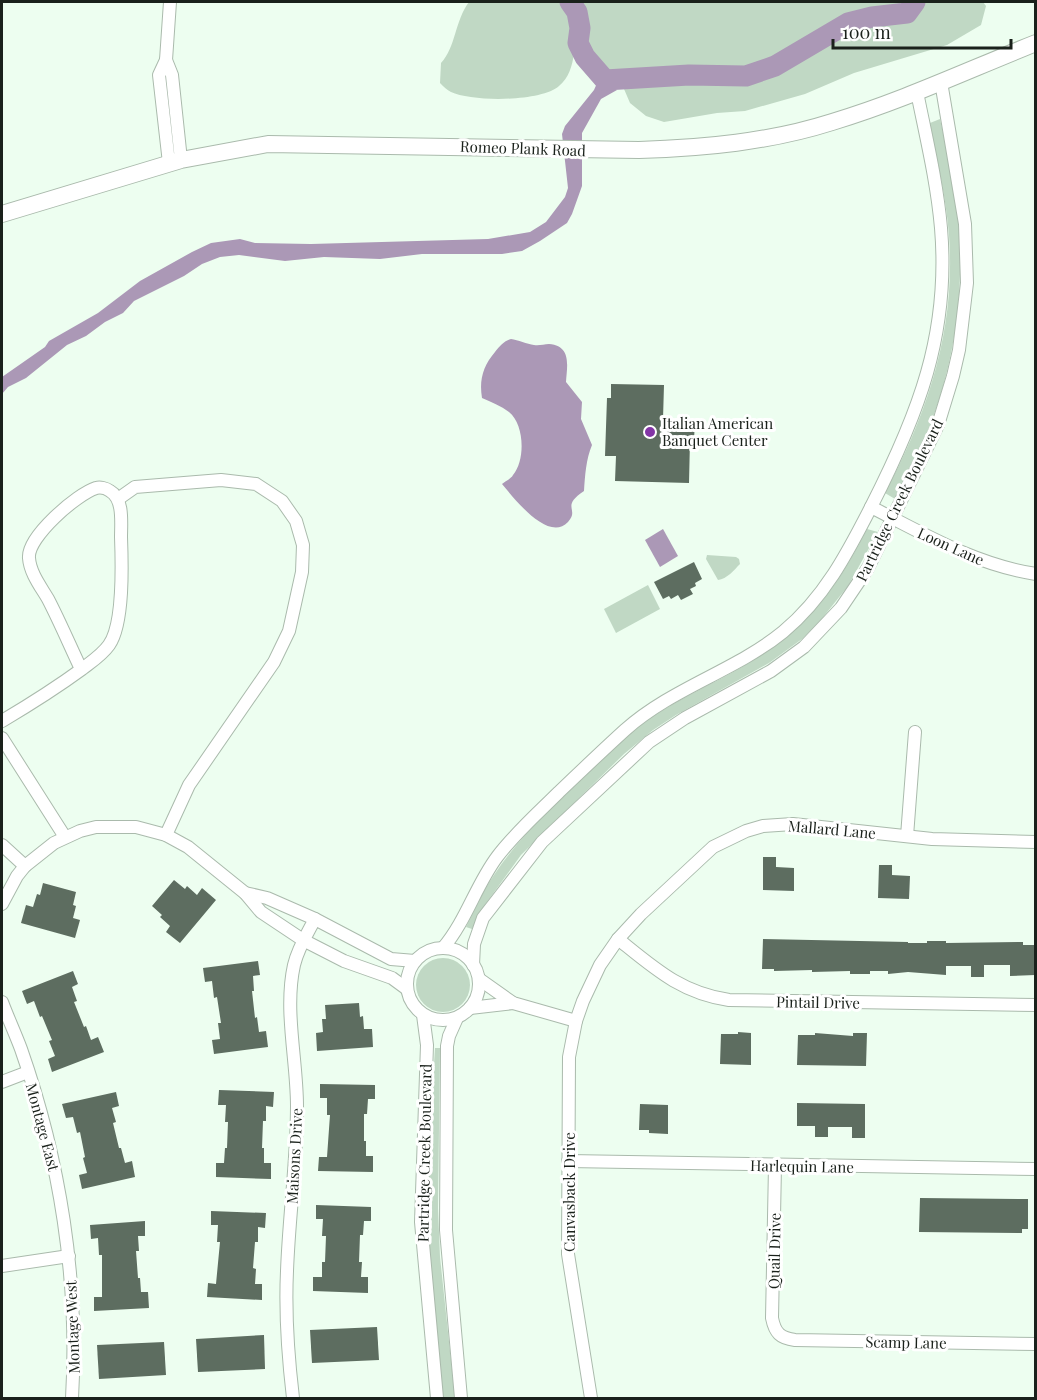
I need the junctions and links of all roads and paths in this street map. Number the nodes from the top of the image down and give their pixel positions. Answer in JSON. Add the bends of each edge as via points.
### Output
{"nodes":[{"id":1,"x":170,"y":2,"type":"edge"},
{"id":2,"x":1035,"y":43,"type":"edge"},
{"id":3,"x":941,"y":82,"type":"junction"},
{"id":4,"x":916,"y":92,"type":"junction"},
{"id":5,"x":175,"y":162,"type":"junction"},
{"id":6,"x":2,"y":214,"type":"edge"},
{"id":7,"x":118,"y":499,"type":"junction"},
{"id":8,"x":870,"y":507,"type":"junction"},
{"id":9,"x":893,"y":519,"type":"junction"},
{"id":10,"x":1035,"y":574,"type":"edge"},
{"id":11,"x":81,"y":669,"type":"junction"},
{"id":12,"x":2,"y":722,"type":"edge"},
{"id":13,"x":915,"y":732,"type":"dead end"},
{"id":14,"x":2,"y":738,"type":"edge"},
{"id":15,"x":166,"y":835,"type":"junction"},
{"id":16,"x":907,"y":836,"type":"junction"},
{"id":17,"x":65,"y":837,"type":"junction"},
{"id":18,"x":1035,"y":842,"type":"edge"},
{"id":19,"x":2,"y":845,"type":"edge"},
{"id":20,"x":25,"y":866,"type":"junction"},
{"id":21,"x":244,"y":893,"type":"junction"},
{"id":22,"x":2,"y":904,"type":"edge"},
{"id":23,"x":315,"y":919,"type":"junction"},
{"id":24,"x":618,"y":939,"type":"junction"},
{"id":25,"x":303,"y":940,"type":"junction"},
{"id":26,"x":443,"y":948,"type":"junction"},
{"id":27,"x":415,"y":961,"type":"junction"},
{"id":28,"x":473,"y":964,"type":"junction"},
{"id":29,"x":478,"y":979,"type":"junction"},
{"id":30,"x":407,"y":990,"type":"junction"},
{"id":31,"x":2,"y":1002,"type":"edge"},
{"id":32,"x":513,"y":1003,"type":"junction"},
{"id":33,"x":1035,"y":1005,"type":"edge"},
{"id":34,"x":470,"y":1008,"type":"junction"},
{"id":35,"x":423,"y":1015,"type":"junction"},
{"id":36,"x":457,"y":1018,"type":"junction"},
{"id":37,"x":576,"y":1021,"type":"junction"},
{"id":38,"x":28,"y":1072,"type":"junction"},
{"id":39,"x":2,"y":1082,"type":"edge"},
{"id":40,"x":568,"y":1161,"type":"junction"},
{"id":41,"x":775,"y":1166,"type":"junction"},
{"id":42,"x":1035,"y":1169,"type":"edge"},
{"id":43,"x":69,"y":1256,"type":"junction"},
{"id":44,"x":2,"y":1266,"type":"edge"},
{"id":45,"x":778,"y":1334,"type":"joint"},
{"id":46,"x":1035,"y":1344,"type":"edge"},
{"id":47,"x":72,"y":1398,"type":"edge"},
{"id":48,"x":293,"y":1398,"type":"edge"},
{"id":49,"x":437,"y":1398,"type":"edge"},
{"id":50,"x":461,"y":1398,"type":"edge"},
{"id":51,"x":591,"y":1398,"type":"edge"}],
"edges":[{"from":1,"to":5,"type":"street","via":[[166,60],[172,75]]},
{"from":2,"to":3,"type":"main road","name":"Romeo Plank Road"},
{"from":3,"to":4,"type":"main road","name":"Romeo Plank Road"},
{"from":3,"to":9,"type":"street","name":"Partridge Creek Boulevard","via":[[965,224],[964,315],[953,376],[938,425]]},
{"from":4,"to":5,"type":"main road","name":"Romeo Plank Road","via":[[830,123],[744,142],[670,149],[268,144]]},
{"from":4,"to":8,"type":"street","name":"Partridge Creek Boulevard","via":[[941,230],[937,333],[909,429]]},
{"from":5,"to":6,"type":"main road","name":"Romeo Plank Road"},
{"from":7,"to":11,"type":"street","via":[[122,566],[116,626],[110,644]]},
{"from":7,"to":11,"type":"street","via":[[104,488],[82,496],[34,541],[28,557]]},
{"from":7,"to":15,"type":"street","via":[[135,487],[221,480],[256,484],[282,501],[296,521],[303,545],[302,572],[289,631],[274,662],[189,785]]},
{"from":8,"to":9,"type":"street","name":"Loon Lane"},
{"from":8,"to":26,"type":"street","name":"Partridge Creek Boulevard","via":[[832,577],[800,616],[767,644],[645,714],[531,819],[486,873]]},
{"from":9,"to":10,"type":"street","name":"Loon Lane","via":[[968,555]]},
{"from":9,"to":28,"type":"street","name":"Partridge Creek Boulevard","via":[[855,589],[824,628],[771,671],[649,742],[542,842],[483,918],[474,944]]},
{"from":11,"to":12,"type":"street"},
{"from":13,"to":16,"type":"street"},
{"from":14,"to":17,"type":"street"},
{"from":15,"to":17,"type":"street","via":[[114,825]]},
{"from":15,"to":21,"type":"street"},
{"from":16,"to":18,"type":"street","name":"Mallard Lane"},
{"from":16,"to":24,"type":"street","name":"Mallard Lane","via":[[793,824],[746,831],[713,847],[697,860]]},
{"from":17,"to":20,"type":"street"},
{"from":19,"to":20,"type":"street"},
{"from":20,"to":22,"type":"street"},
{"from":21,"to":23,"type":"street","via":[[267,898]]},
{"from":21,"to":25,"type":"street","via":[[261,912]]},
{"from":23,"to":25,"type":"street","name":"Maisons Drive"},
{"from":23,"to":27,"type":"street","via":[[391,959]]},
{"from":24,"to":33,"type":"street","name":"Pintail Drive","via":[[670,980],[713,998]]},
{"from":24,"to":37,"type":"street","name":"Mallard Lane","via":[[591,982]]},
{"from":25,"to":30,"type":"street","via":[[344,961],[392,978]]},
{"from":25,"to":48,"type":"street","name":"Maisons Drive","via":[[294,964],[291,994],[297,1117],[286,1296]]},
{"from":26,"to":27,"type":"street","via":[[428,951]]},
{"from":26,"to":28,"type":"street","via":[[457,951]]},
{"from":27,"to":30,"type":"street","via":[[408,974]]},
{"from":28,"to":29,"type":"street"},
{"from":29,"to":32,"type":"street"},
{"from":29,"to":34,"type":"street","via":[[478,993]]},
{"from":30,"to":35,"type":"street","via":[[412,1004]]},
{"from":31,"to":38,"type":"street","name":"Montage East"},
{"from":32,"to":34,"type":"street"},
{"from":32,"to":37,"type":"street"},
{"from":34,"to":36,"type":"street"},
{"from":35,"to":36,"type":"street","via":[[440,1021]]},
{"from":35,"to":49,"type":"street","name":"Partridge Creek Boulevard","via":[[428,1045],[421,1222]]},
{"from":36,"to":50,"type":"street","name":"Partridge Creek Boulevard","via":[[447,1046],[445,1205]]},
{"from":37,"to":40,"type":"street","name":"Canvasback Drive","via":[[569,1057]]},
{"from":38,"to":39,"type":"street"},
{"from":38,"to":43,"type":"street","name":"Montage East","via":[[54,1167]]},
{"from":40,"to":41,"type":"street","name":"Harlequin Lane"},
{"from":40,"to":51,"type":"street","name":"Canvasback Drive","via":[[568,1254]]},
{"from":41,"to":42,"type":"street","name":"Harlequin Lane"},
{"from":41,"to":45,"type":"street","name":"Quail Drive","via":[[772,1318]]},
{"from":43,"to":44,"type":"street"},
{"from":43,"to":47,"type":"street","name":"Montage West","via":[[74,1349]]},
{"from":45,"to":46,"type":"street","name":"Scamp Lane","via":[[795,1340]]}]}
